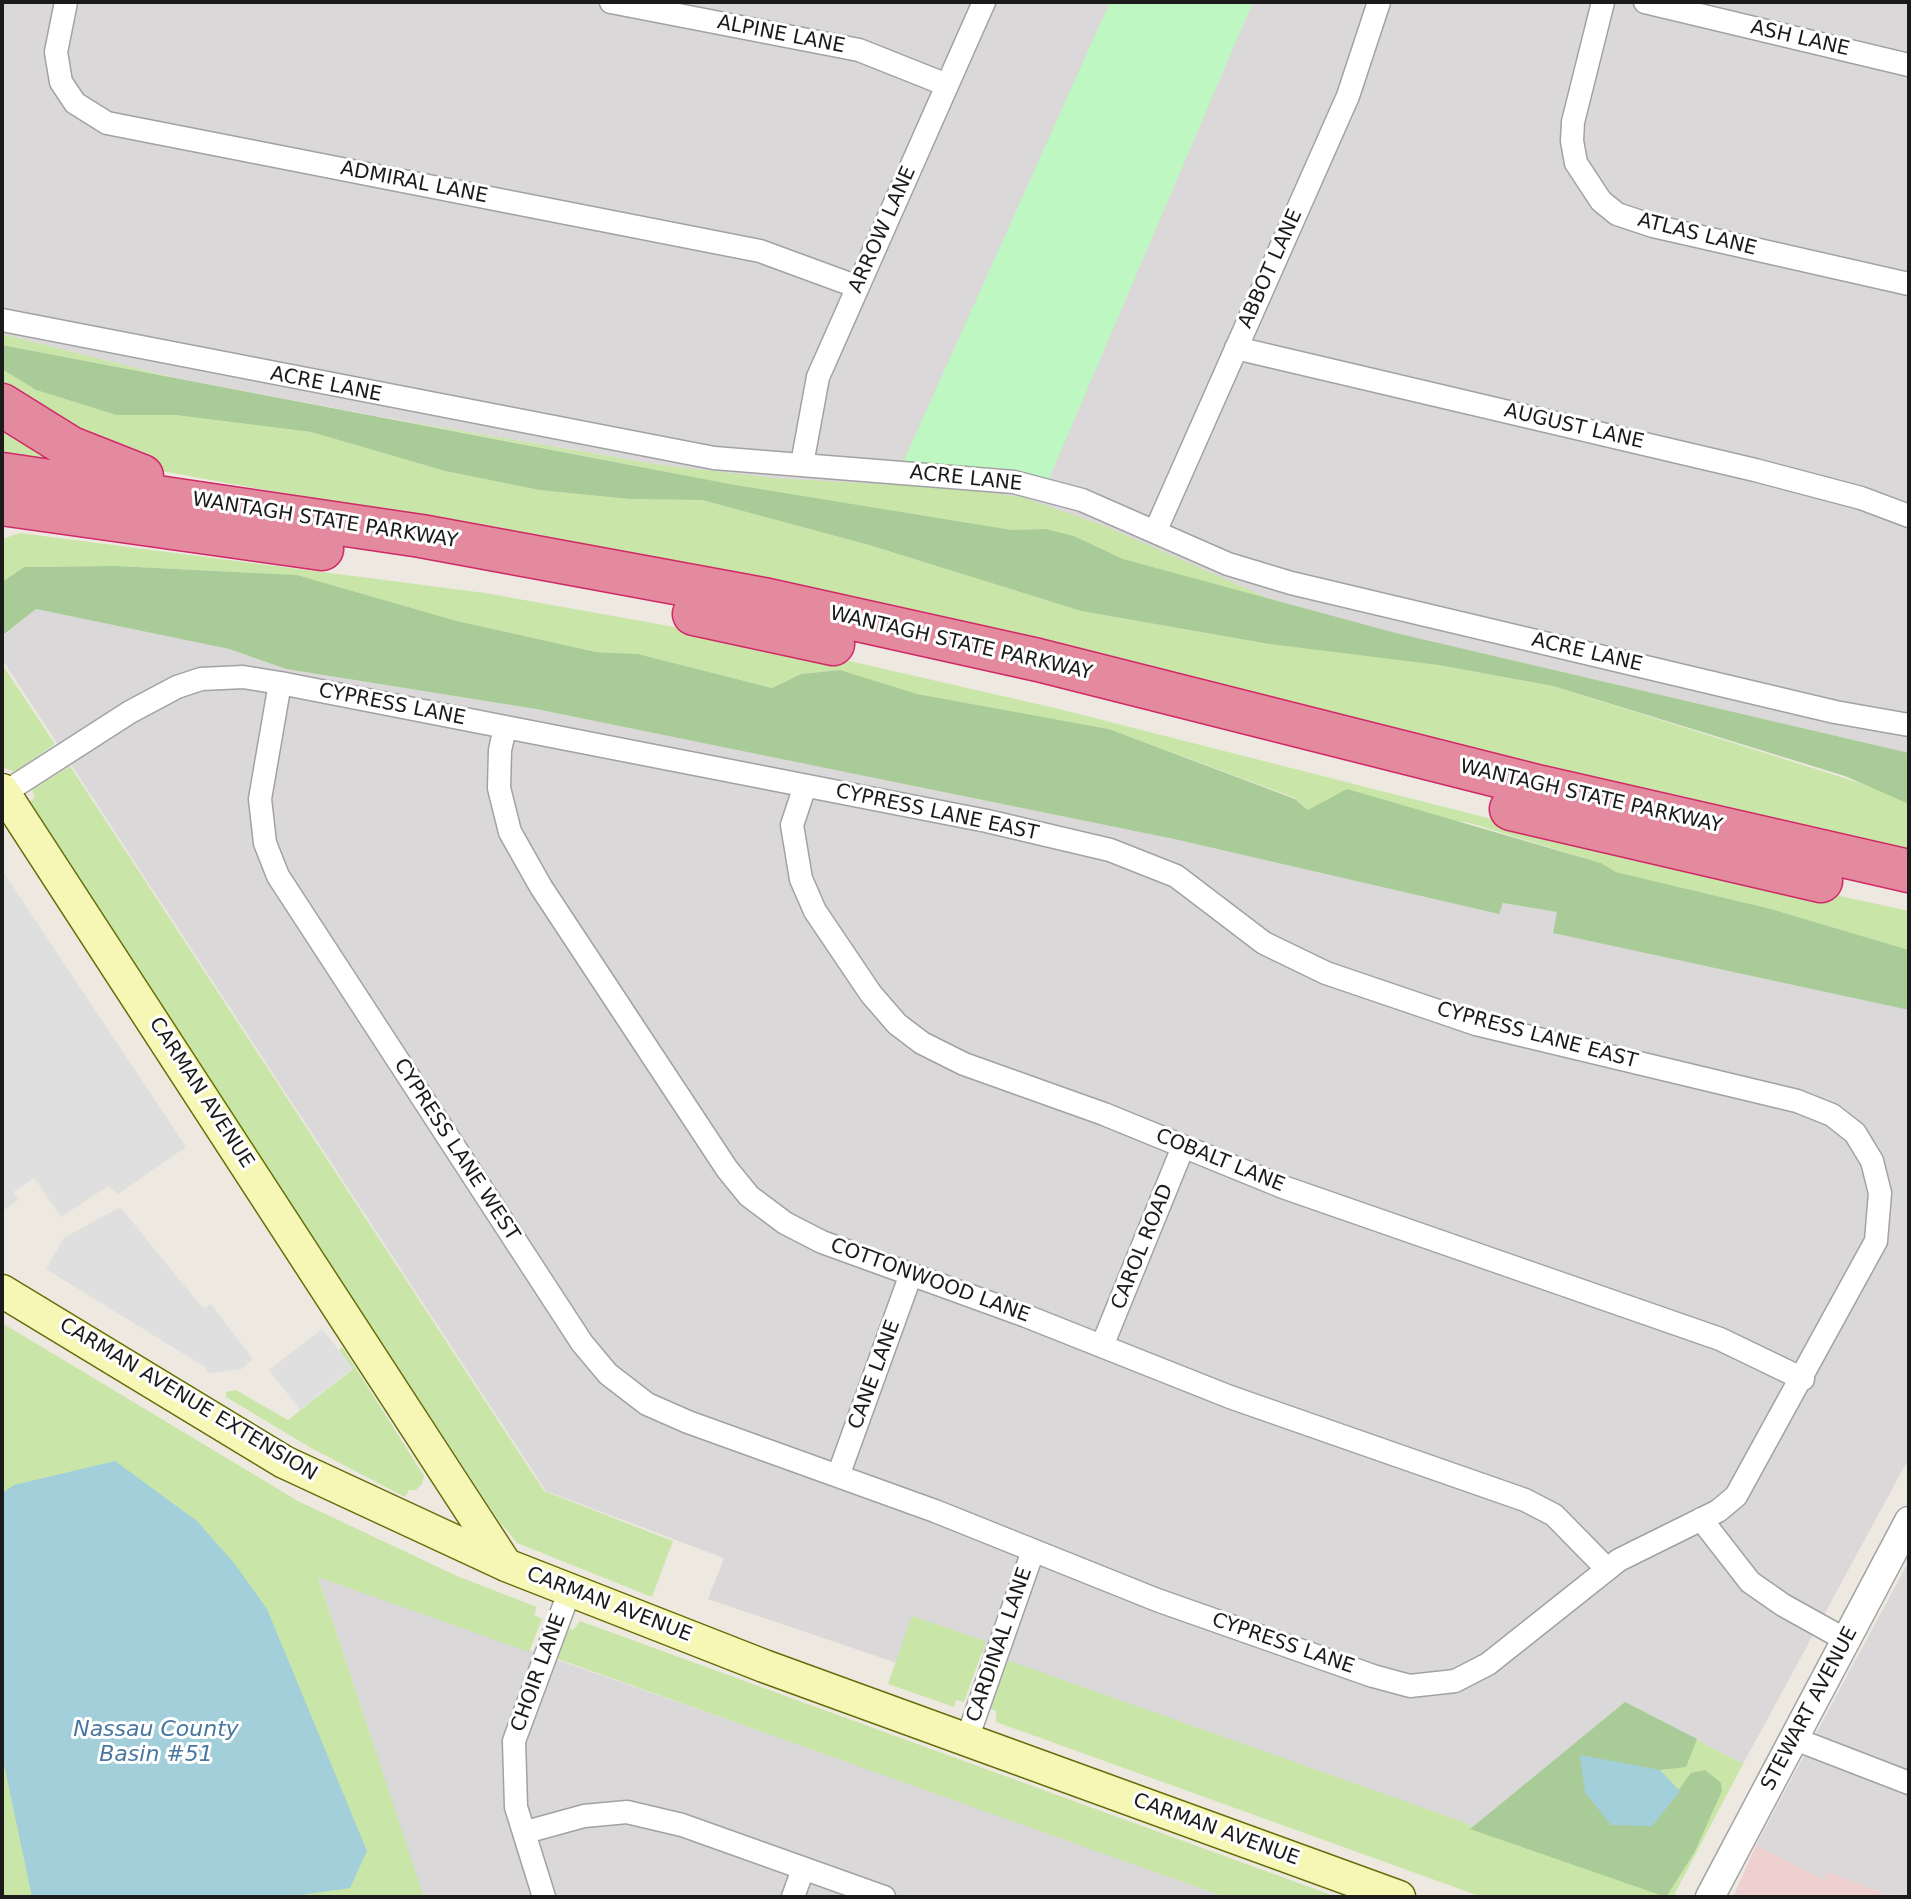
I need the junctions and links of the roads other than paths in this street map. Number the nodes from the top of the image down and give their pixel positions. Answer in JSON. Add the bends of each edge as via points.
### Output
{"nodes":[{"id":1,"x":66,"y":2,"type":"edge"},
{"id":2,"x":611,"y":2,"type":"edge"},
{"id":3,"x":984,"y":2,"type":"edge"},
{"id":4,"x":1379,"y":2,"type":"edge"},
{"id":5,"x":1603,"y":2,"type":"edge"},
{"id":6,"x":1645,"y":2,"type":"edge"},
{"id":7,"x":1909,"y":65,"type":"edge"},
{"id":8,"x":947,"y":85,"type":"junction"},
{"id":9,"x":1909,"y":284,"type":"edge"},
{"id":10,"x":858,"y":287,"type":"junction"},
{"id":11,"x":2,"y":320,"type":"edge"},
{"id":12,"x":1236,"y":348,"type":"junction"},
{"id":13,"x":2,"y":405,"type":"edge"},
{"id":14,"x":802,"y":464,"type":"junction"},
{"id":15,"x":2,"y":474,"type":"edge"},
{"id":16,"x":2,"y":504,"type":"edge"},
{"id":17,"x":242,"y":507,"type":"junction"},
{"id":18,"x":86,"y":514,"type":"junction"},
{"id":19,"x":1909,"y":516,"type":"edge"},
{"id":20,"x":2,"y":526,"type":"edge"},
{"id":21,"x":1155,"y":532,"type":"junction"},
{"id":22,"x":280,"y":683,"type":"junction"},
{"id":23,"x":1909,"y":725,"type":"edge"},
{"id":24,"x":505,"y":728,"type":"junction"},
{"id":25,"x":805,"y":786,"type":"junction"},
{"id":26,"x":3,"y":791,"type":"edge"},
{"id":27,"x":1909,"y":871,"type":"edge"},
{"id":28,"x":1909,"y":900,"type":"edge"},
{"id":29,"x":1183,"y":1147,"type":"junction"},
{"id":30,"x":911,"y":1274,"type":"junction"},
{"id":31,"x":2,"y":1291,"type":"edge"},
{"id":32,"x":1102,"y":1346,"type":"junction"},
{"id":33,"x":1803,"y":1379,"type":"junction"},
{"id":34,"x":838,"y":1476,"type":"junction"},
{"id":35,"x":1701,"y":1519,"type":"junction"},
{"id":36,"x":1909,"y":1521,"type":"edge"},
{"id":37,"x":1902,"y":1550,"type":"edge"},
{"id":38,"x":1033,"y":1551,"type":"junction"},
{"id":39,"x":506,"y":1565,"type":"junction"},
{"id":40,"x":1607,"y":1569,"type":"junction"},
{"id":41,"x":570,"y":1590,"type":"junction"},
{"id":42,"x":1846,"y":1640,"type":"junction"},
{"id":43,"x":967,"y":1739,"type":"junction"},
{"id":44,"x":1795,"y":1739,"type":"junction"},
{"id":45,"x":1909,"y":1783,"type":"edge"},
{"id":46,"x":526,"y":1832,"type":"junction"},
{"id":47,"x":803,"y":1869,"type":"junction"},
{"id":48,"x":544,"y":1897,"type":"edge"},
{"id":49,"x":793,"y":1897,"type":"edge"},
{"id":50,"x":884,"y":1897,"type":"edge"},
{"id":51,"x":1399,"y":1897,"type":"edge"},
{"id":52,"x":1710,"y":1897,"type":"edge"}],
"edges":[{"from":1,"to":10,"type":"street","name":"ADMIRAL LANE","via":[[56,52],[61,82],[75,103],[107,123],[760,251]]},
{"from":2,"to":8,"type":"street","name":"ALPINE LANE","via":[[859,50]]},
{"from":3,"to":8,"type":"street","name":"ARROW LANE"},
{"from":4,"to":12,"type":"street","name":"ABBOT LANE","via":[[1348,96]]},
{"from":5,"to":9,"type":"street","name":"ATLAS LANE","via":[[1572,141],[1576,163],[1601,201],[1617,214],[1653,226]]},
{"from":6,"to":7,"type":"street","name":"ASH LANE"},
{"from":8,"to":10,"type":"street","name":"ARROW LANE"},
{"from":10,"to":14,"type":"street","name":"ARROW LANE","via":[[818,377]]},
{"from":11,"to":14,"type":"street","name":"ACRE LANE","via":[[641,447]]},
{"from":12,"to":19,"type":"street","name":"AUGUST LANE","via":[[1755,470]]},
{"from":12,"to":21,"type":"street","name":"ABBOT LANE"},
{"from":13,"to":17,"type":"highway","via":[[102,462]]},
{"from":14,"to":21,"type":"street","name":"ACRE LANE","via":[[1014,482],[1082,500]]},
{"from":15,"to":17,"type":"highway","name":"WANTAGH STATE PARKWAY"},
{"from":16,"to":18,"type":"highway","name":"WANTAGH STATE PARKWAY"},
{"from":17,"to":27,"type":"highway","name":"WANTAGH STATE PARKWAY","via":[[768,600],[1038,660],[1541,787]]},
{"from":18,"to":20,"type":"highway"},
{"from":18,"to":28,"type":"highway","name":"WANTAGH STATE PARKWAY","via":[[420,565],[702,616],[1003,681],[1574,825]]},
{"from":21,"to":23,"type":"street","name":"ACRE LANE","via":[[1228,564],[1291,583]]},
{"from":22,"to":24,"type":"street","name":"CYPRESS LANE"},
{"from":22,"to":26,"type":"street","name":"CYPRESS LANE","via":[[220,676],[177,687]]},
{"from":22,"to":34,"type":"street","name":"CYPRESS LANE WEST","via":[[260,799],[265,843],[278,876],[582,1343],[608,1374],[647,1404]]},
{"from":24,"to":25,"type":"street","name":"CYPRESS LANE"},
{"from":24,"to":30,"type":"street","name":"COTTONWOOD LANE","via":[[499,788],[510,832],[727,1169],[749,1196],[785,1223]]},
{"from":25,"to":29,"type":"street","name":"COBALT LANE","via":[[792,825],[801,879],[846,960],[897,1024],[964,1064]]},
{"from":25,"to":33,"type":"street","name":"CYPRESS LANE EAST","via":[[1128,855],[1176,876],[1264,943],[1326,973],[1476,1024],[1797,1101],[1832,1115],[1855,1133],[1872,1161],[1880,1224]]},
{"from":26,"to":39,"type":"main road","name":"CARMAN AVENUE"},
{"from":29,"to":32,"type":"street","name":"CAROL ROAD"},
{"from":29,"to":33,"type":"street","name":"COBALT LANE","via":[[1720,1339]]},
{"from":30,"to":32,"type":"street","name":"COTTONWOOD LANE"},
{"from":30,"to":34,"type":"street","name":"CANE LANE"},
{"from":31,"to":39,"type":"main road","name":"CARMAN AVENUE EXTENSION","via":[[284,1462]]},
{"from":32,"to":40,"type":"street","name":"COTTONWOOD LANE","via":[[1230,1397],[1525,1500],[1554,1515]]},
{"from":33,"to":35,"type":"street","name":"CYPRESS LANE EAST","via":[[1736,1496]]},
{"from":34,"to":38,"type":"street","name":"CYPRESS LANE"},
{"from":35,"to":40,"type":"street","name":"CYPRESS LANE"},
{"from":35,"to":42,"type":"street","via":[[1750,1582]]},
{"from":36,"to":37,"type":"street","name":"STEWART AVENUE"},
{"from":37,"to":42,"type":"street","name":"STEWART AVENUE"},
{"from":38,"to":40,"type":"street","name":"CYPRESS LANE","via":[[1157,1600],[1410,1686],[1455,1681],[1488,1664]]},
{"from":38,"to":43,"type":"street","name":"CARDINAL LANE"},
{"from":39,"to":41,"type":"main road","name":"CARMAN AVENUE"},
{"from":41,"to":43,"type":"main road","name":"CARMAN AVENUE"},
{"from":41,"to":46,"type":"street","name":"CHOIR LANE","via":[[514,1741],[514,1790]]},
{"from":42,"to":44,"type":"street","name":"STEWART AVENUE"},
{"from":43,"to":51,"type":"main road","name":"CARMAN AVENUE"},
{"from":44,"to":45,"type":"street"},
{"from":44,"to":52,"type":"street","name":"STEWART AVENUE"},
{"from":46,"to":47,"type":"street","via":[[584,1816],[627,1812],[682,1825]]},
{"from":46,"to":48,"type":"street","name":"CHOIR LANE"},
{"from":47,"to":49,"type":"street"},
{"from":47,"to":50,"type":"street"}]}
